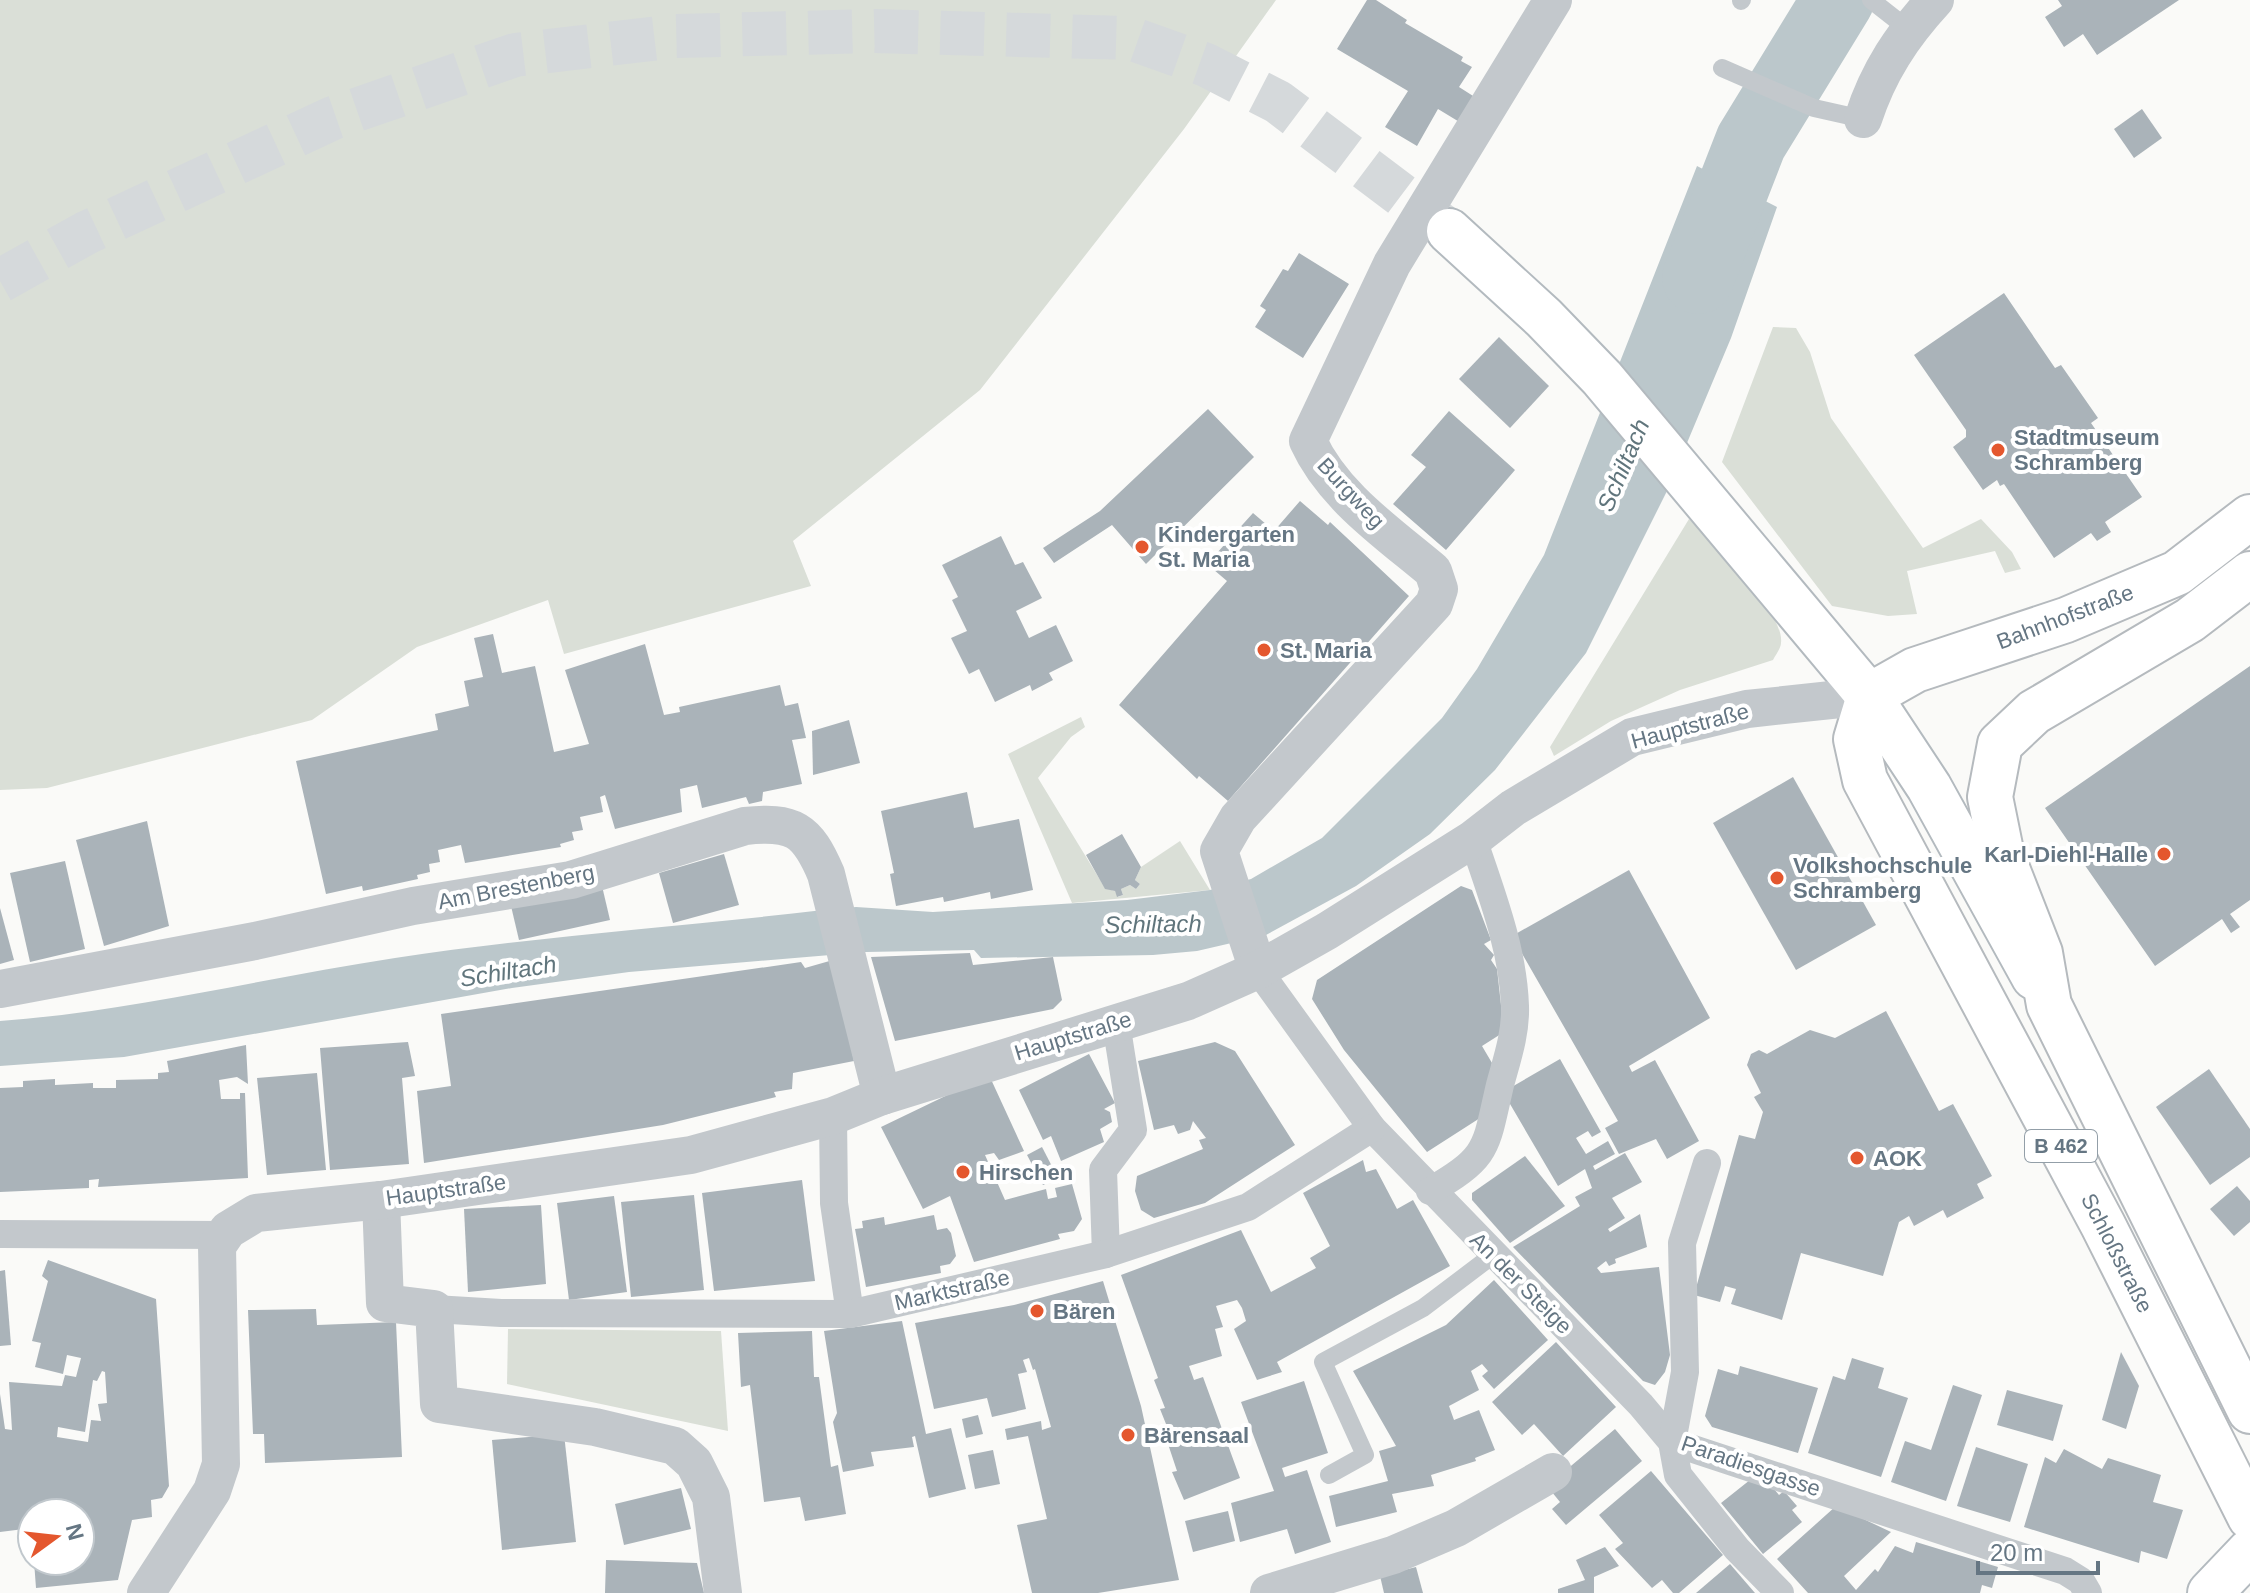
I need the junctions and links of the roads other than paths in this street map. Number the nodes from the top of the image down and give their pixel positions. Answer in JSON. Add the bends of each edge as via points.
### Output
{"nodes":[{"id":1,"x":1553,"y":0,"type":"edge"},
{"id":2,"x":1871,"y":0,"type":"edge"},
{"id":3,"x":1935,"y":0,"type":"edge"},
{"id":4,"x":1900,"y":23,"type":"junction"},
{"id":5,"x":1722,"y":68,"type":"dead end"},
{"id":6,"x":1863,"y":119,"type":"joint"},
{"id":7,"x":1449,"y":231,"type":"tunnel mouth"},
{"id":8,"x":2250,"y":517,"type":"edge"},
{"id":9,"x":2250,"y":574,"type":"edge"},
{"id":10,"x":1869,"y":696,"type":"junction"},
{"id":11,"x":1473,"y":839,"type":"junction"},
{"id":12,"x":1253,"y":957,"type":"junction"},
{"id":13,"x":0,"y":989,"type":"edge"},
{"id":14,"x":2049,"y":1005,"type":"junction"},
{"id":15,"x":1116,"y":1023,"type":"junction"},
{"id":16,"x":882,"y":1096,"type":"junction"},
{"id":17,"x":833,"y":1116,"type":"junction"},
{"id":18,"x":1372,"y":1128,"type":"junction"},
{"id":19,"x":1707,"y":1163,"type":"dead end"},
{"id":20,"x":1430,"y":1191,"type":"junction"},
{"id":21,"x":381,"y":1200,"type":"junction"},
{"id":22,"x":0,"y":1234,"type":"edge"},
{"id":23,"x":223,"y":1235,"type":"junction"},
{"id":24,"x":1106,"y":1254,"type":"junction"},
{"id":25,"x":1493,"y":1255,"type":"junction"},
{"id":26,"x":434,"y":1309,"type":"junction"},
{"id":27,"x":850,"y":1314,"type":"junction"},
{"id":28,"x":2250,"y":1411,"type":"edge"},
{"id":29,"x":1672,"y":1442,"type":"junction"},
{"id":30,"x":1553,"y":1472,"type":"dead end"},
{"id":31,"x":1329,"y":1475,"type":"dead end"},
{"id":32,"x":2250,"y":1517,"type":"edge"},
{"id":33,"x":2250,"y":1551,"type":"edge"},
{"id":34,"x":146,"y":1593,"type":"edge"},
{"id":35,"x":723,"y":1593,"type":"edge"},
{"id":36,"x":1269,"y":1593,"type":"edge"},
{"id":37,"x":1780,"y":1593,"type":"edge"},
{"id":38,"x":2088,"y":1593,"type":"edge"},
{"id":39,"x":2210,"y":1593,"type":"edge"}],
"edges":[{"from":1,"to":12,"type":"street","name":"Burgweg","via":[[1392,264],[1308,441],[1323,470],[1433,571],[1439,589],[1434,604],[1238,818],[1223,861]]},
{"from":2,"to":4,"type":"lane"},
{"from":3,"to":4,"type":"street"},
{"from":4,"to":6,"type":"street"},
{"from":5,"to":6,"type":"lane","via":[[1814,108]]},
{"from":7,"to":10,"type":"main road","via":[[1602,378]]},
{"from":8,"to":10,"type":"main road","name":"Bahnhofstraße","via":[[2177,573],[2066,620],[1915,670]]},
{"from":9,"to":14,"type":"main road","number":"B 462","via":[[2190,620],[2034,712],[2000,744],[1990,797],[2002,856],[2040,953]]},
{"from":10,"to":11,"type":"street","name":"Hauptstraße","via":[[1747,709],[1632,737],[1513,808]]},
{"from":10,"to":14,"type":"main road","via":[[1929,787]]},
{"from":10,"to":32,"type":"main road","name":"Schloßstraße","number":"B 462","via":[[1856,739],[1865,780],[2103,1225]]},
{"from":11,"to":12,"type":"street","name":"Hauptstraße"},
{"from":11,"to":20,"type":"street","via":[[1504,935],[1515,1007],[1512,1040],[1482,1153],[1469,1168]]},
{"from":12,"to":15,"type":"street","name":"Hauptstraße","via":[[1188,1001]]},
{"from":12,"to":18,"type":"street","name":"An der Steige"},
{"from":13,"to":16,"type":"street","name":"Am Brestenberg","via":[[413,906],[571,880],[745,826],[773,823],[796,829],[814,847],[833,899]]},
{"from":14,"to":28,"type":"main road","number":"B 462"},
{"from":15,"to":16,"type":"street","name":"Hauptstraße"},
{"from":15,"to":24,"type":"street","via":[[1133,1130],[1103,1170]]},
{"from":16,"to":17,"type":"street","name":"Hauptstraße"},
{"from":17,"to":21,"type":"street","name":"Hauptstraße","via":[[691,1155]]},
{"from":17,"to":27,"type":"street","via":[[834,1203]]},
{"from":18,"to":20,"type":"street","name":"An der Steige"},
{"from":18,"to":24,"type":"street","name":"Marktstraße","via":[[1248,1207]]},
{"from":19,"to":29,"type":"street","name":"Paradiesgasse","via":[[1682,1243],[1685,1372]]},
{"from":20,"to":25,"type":"street","name":"An der Steige"},
{"from":21,"to":23,"type":"street","name":"Hauptstraße","via":[[256,1213]]},
{"from":21,"to":26,"type":"street","via":[[385,1303]]},
{"from":22,"to":23,"type":"street"},
{"from":23,"to":34,"type":"street","via":[[217,1246],[221,1464],[212,1491]]},
{"from":24,"to":27,"type":"street","name":"Marktstraße"},
{"from":25,"to":29,"type":"street","name":"An der Steige"},
{"from":25,"to":31,"type":"lane","via":[[1423,1308],[1323,1362],[1365,1455]]},
{"from":26,"to":27,"type":"street","name":"Marktstraße"},
{"from":26,"to":35,"type":"street","via":[[439,1404],[595,1427],[675,1446],[694,1463],[711,1497]]},
{"from":29,"to":37,"type":"street","name":"An der Steige","via":[[1678,1475]]},
{"from":29,"to":38,"type":"street","name":"Paradiesgasse","via":[[2065,1571]]},
{"from":30,"to":36,"type":"street","via":[[1456,1528],[1393,1555]]},
{"from":33,"to":39,"type":"main road"}]}
